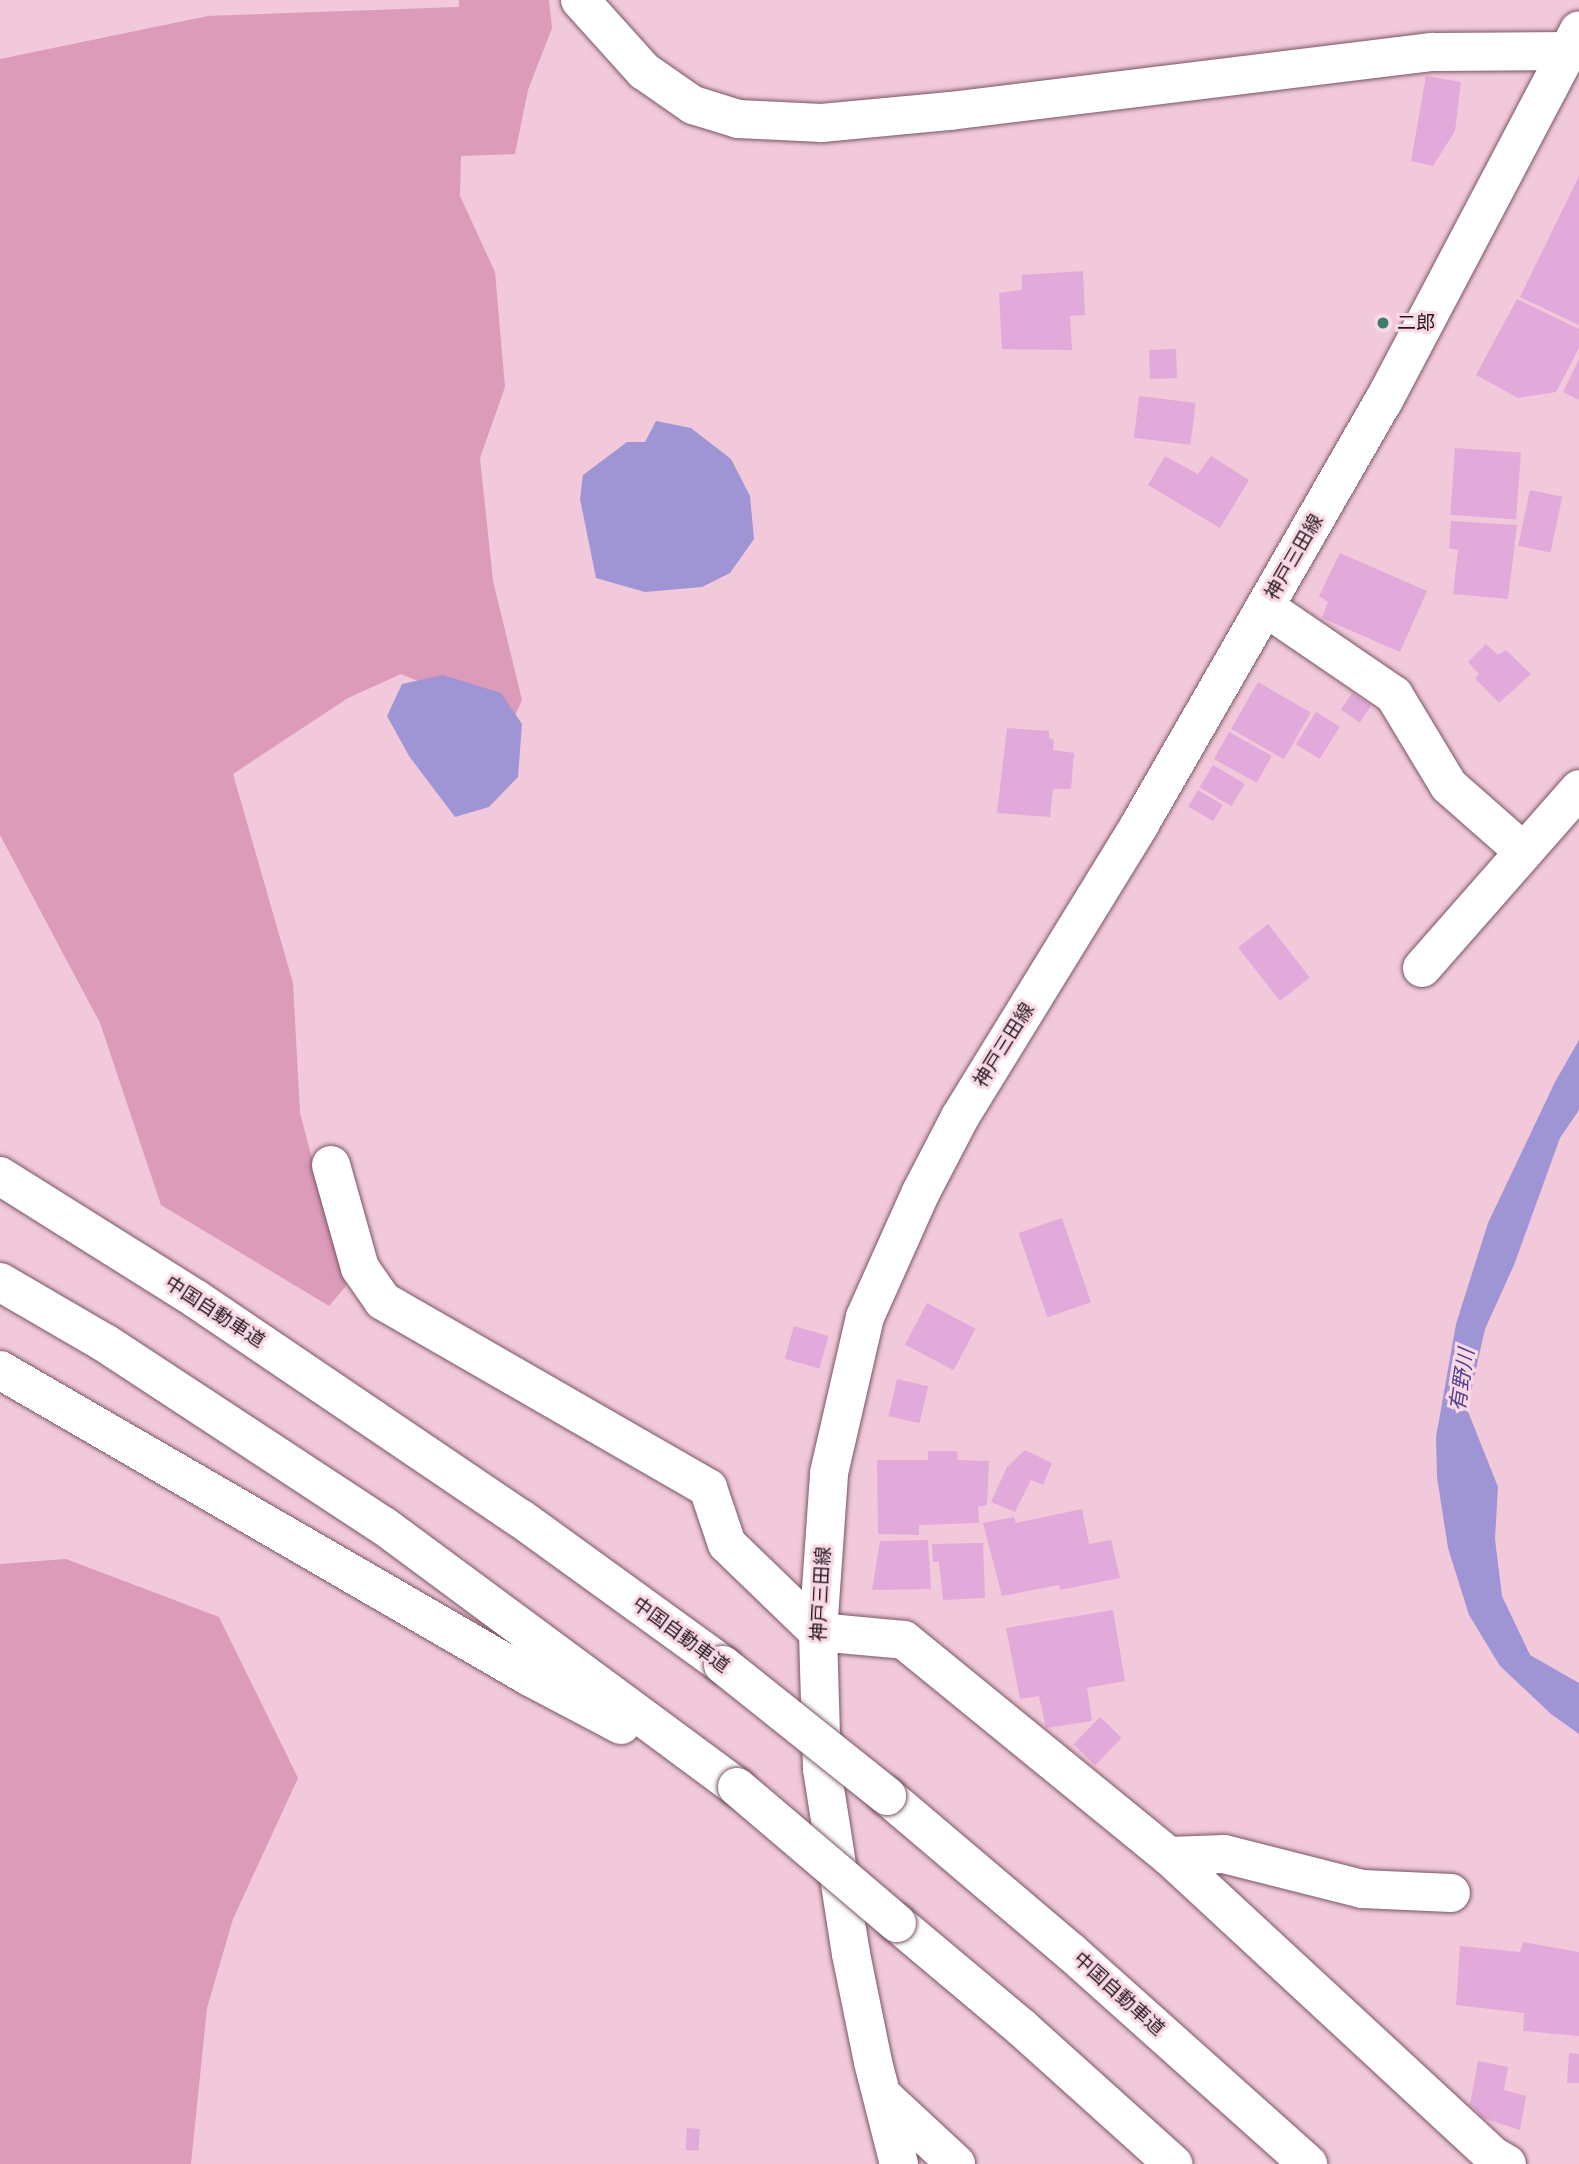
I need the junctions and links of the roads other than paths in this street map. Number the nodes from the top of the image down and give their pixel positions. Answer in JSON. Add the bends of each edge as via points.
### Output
{"nodes":[{"id":1,"x":580,"y":0,"type":"edge"},
{"id":2,"x":1574,"y":41,"type":"edge"},
{"id":3,"x":1265,"y":607,"type":"junction"},
{"id":4,"x":1579,"y":789,"type":"edge"},
{"id":5,"x":1523,"y":851,"type":"junction"},
{"id":6,"x":1422,"y":968,"type":"dead end"},
{"id":7,"x":331,"y":1165,"type":"dead end"},
{"id":8,"x":0,"y":1176,"type":"edge"},
{"id":9,"x":0,"y":1282,"type":"edge"},
{"id":10,"x":0,"y":1370,"type":"edge"},
{"id":11,"x":818,"y":1632,"type":"junction"},
{"id":12,"x":737,"y":1787,"type":"junction"},
{"id":13,"x":1169,"y":1856,"type":"junction"},
{"id":14,"x":1451,"y":1893,"type":"dead end"},
{"id":15,"x":1231,"y":2094,"type":"junction"},
{"id":16,"x":885,"y":2098,"type":"junction"},
{"id":17,"x":1171,"y":2162,"type":"edge"},
{"id":18,"x":900,"y":2164,"type":"edge"},
{"id":19,"x":956,"y":2164,"type":"edge"},
{"id":20,"x":1308,"y":2164,"type":"edge"},
{"id":21,"x":1321,"y":2164,"type":"edge"},
{"id":22,"x":1507,"y":2164,"type":"edge"}],
"edges":[{"from":1,"to":2,"type":"main road","via":[[644,71],[693,105],[738,119],[822,123],[1432,52]]},
{"from":2,"to":3,"type":"main road","name":"神戸三田線","via":[[1383,402]]},
{"from":3,"to":5,"type":"main road","via":[[1394,695],[1449,786]]},
{"from":3,"to":11,"type":"main road","name":"神戸三田線","via":[[1140,824],[960,1117],[865,1317],[829,1472]]},
{"from":4,"to":5,"type":"main road"},
{"from":5,"to":6,"type":"main road"},
{"from":7,"to":11,"type":"main road","via":[[360,1268],[383,1301],[708,1488],[727,1544]]},
{"from":8,"to":15,"type":"main road","name":"中国自動車道","bridge":true,"via":[[208,1306],[520,1518],[723,1665],[887,1796]]},
{"from":9,"to":12,"type":"main road","via":[[105,1343],[384,1526]]},
{"from":10,"to":12,"type":"main road","via":[[530,1676]]},
{"from":11,"to":13,"type":"main road","via":[[904,1640]]},
{"from":11,"to":16,"type":"main road","name":"神戸三田線","via":[[822,1769],[831,1836],[873,2062]]},
{"from":12,"to":17,"type":"main road","bridge":true,"via":[[1021,2027]]},
{"from":13,"to":14,"type":"main road","via":[[1224,1854],[1362,1889]]},
{"from":13,"to":22,"type":"main road","via":[[1493,2156]]},
{"from":15,"to":20,"type":"main road","name":"中国自動車道"},
{"from":15,"to":21,"type":"main road"},
{"from":16,"to":18,"type":"main road","name":"神戸三田線"},
{"from":16,"to":19,"type":"main road"}]}
